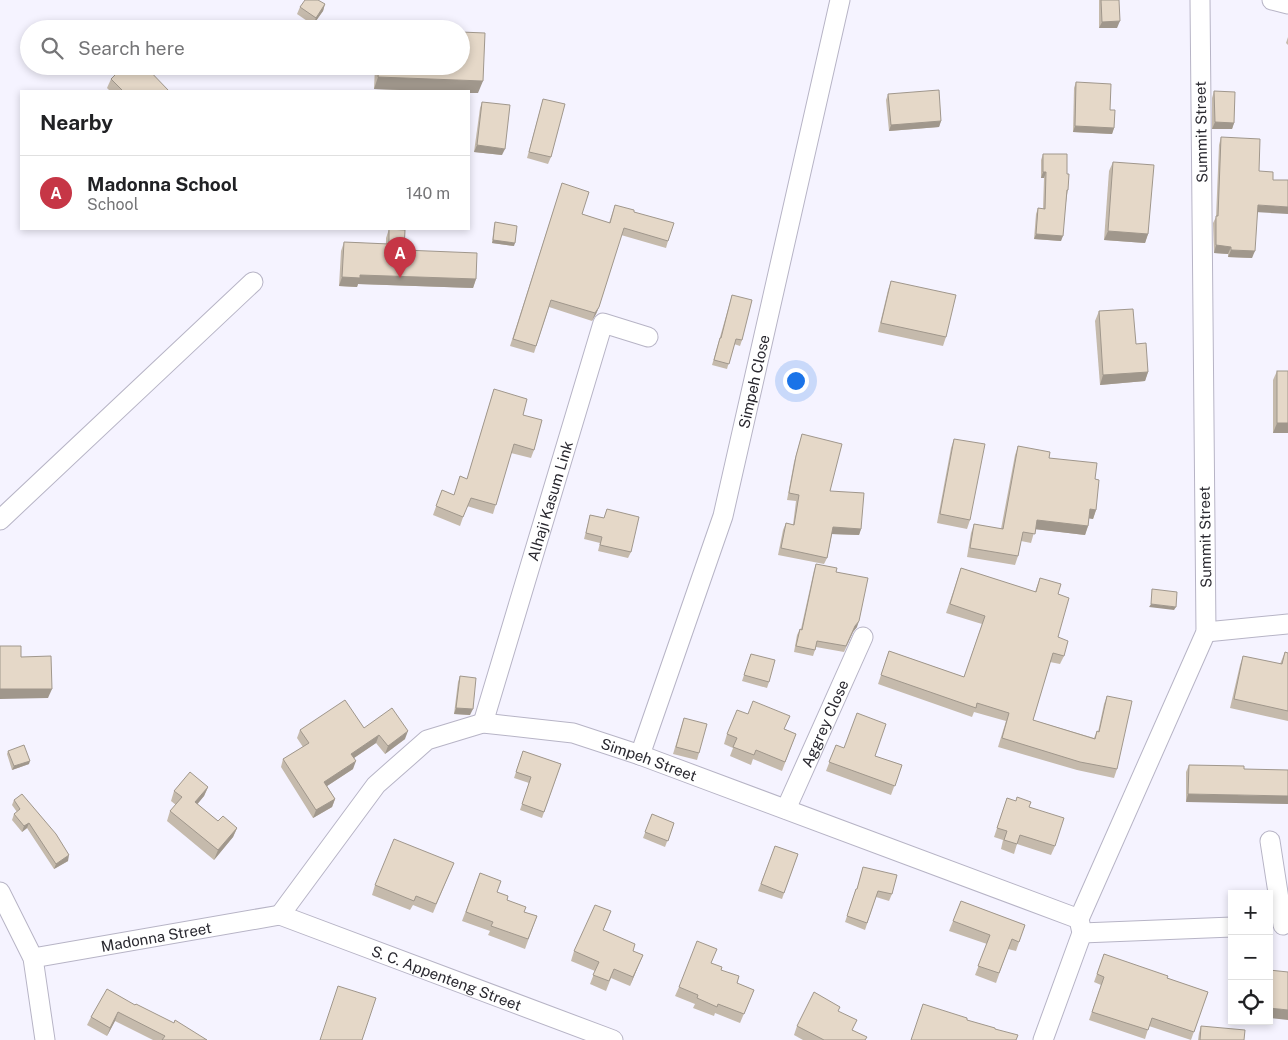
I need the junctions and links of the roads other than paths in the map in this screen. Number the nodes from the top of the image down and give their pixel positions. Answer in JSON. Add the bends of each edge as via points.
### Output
{"nodes":[{"id":1,"x":840,"y":0,"type":"edge"},
{"id":2,"x":1200,"y":0,"type":"edge"},
{"id":3,"x":1272,"y":0,"type":"edge"},
{"id":4,"x":1288,"y":4,"type":"edge"},
{"id":5,"x":253,"y":282,"type":"dead end"},
{"id":6,"x":648,"y":337,"type":"dead end"},
{"id":7,"x":0,"y":520,"type":"edge"},
{"id":8,"x":1288,"y":624,"type":"edge"},
{"id":9,"x":1206,"y":632,"type":"junction"},
{"id":10,"x":863,"y":637,"type":"dead end"},
{"id":11,"x":483,"y":723,"type":"junction"},
{"id":12,"x":640,"y":755,"type":"junction"},
{"id":13,"x":786,"y":810,"type":"junction"},
{"id":14,"x":1270,"y":841,"type":"dead end"},
{"id":15,"x":0,"y":892,"type":"edge"},
{"id":16,"x":280,"y":915,"type":"junction"},
{"id":17,"x":1280,"y":925,"type":"edge"},
{"id":18,"x":1081,"y":926,"type":"junction"},
{"id":19,"x":1228,"y":927,"type":"edge"},
{"id":20,"x":33,"y":958,"type":"junction"},
{"id":21,"x":45,"y":1040,"type":"edge"},
{"id":22,"x":613,"y":1040,"type":"edge"},
{"id":23,"x":1042,"y":1040,"type":"edge"}],
"edges":[{"from":1,"to":12,"type":"street","name":"Simpeh Close","via":[[723,516]]},
{"from":2,"to":9,"type":"street","name":"Summit Street"},
{"from":3,"to":4,"type":"street"},
{"from":5,"to":7,"type":"street"},
{"from":6,"to":11,"type":"street","name":"Alhaji Kasum Link","via":[[603,323]]},
{"from":8,"to":9,"type":"street"},
{"from":9,"to":18,"type":"street","name":"Summit Street"},
{"from":10,"to":13,"type":"street","name":"Aggrey Close"},
{"from":11,"to":12,"type":"street","name":"Simpeh Street","via":[[573,733]]},
{"from":11,"to":16,"type":"street","name":"Simpeh Street","via":[[427,740],[376,785]]},
{"from":12,"to":13,"type":"street","name":"Simpeh Street"},
{"from":13,"to":18,"type":"street","name":"Simpeh Street"},
{"from":14,"to":17,"type":"street"},
{"from":15,"to":20,"type":"street"},
{"from":16,"to":20,"type":"street","name":"Madonna Street"},
{"from":16,"to":22,"type":"street","name":"S. C. Appenteng Street"},
{"from":18,"to":19,"type":"street"},
{"from":18,"to":23,"type":"street","name":"Summit Street"},
{"from":20,"to":21,"type":"street"}]}
